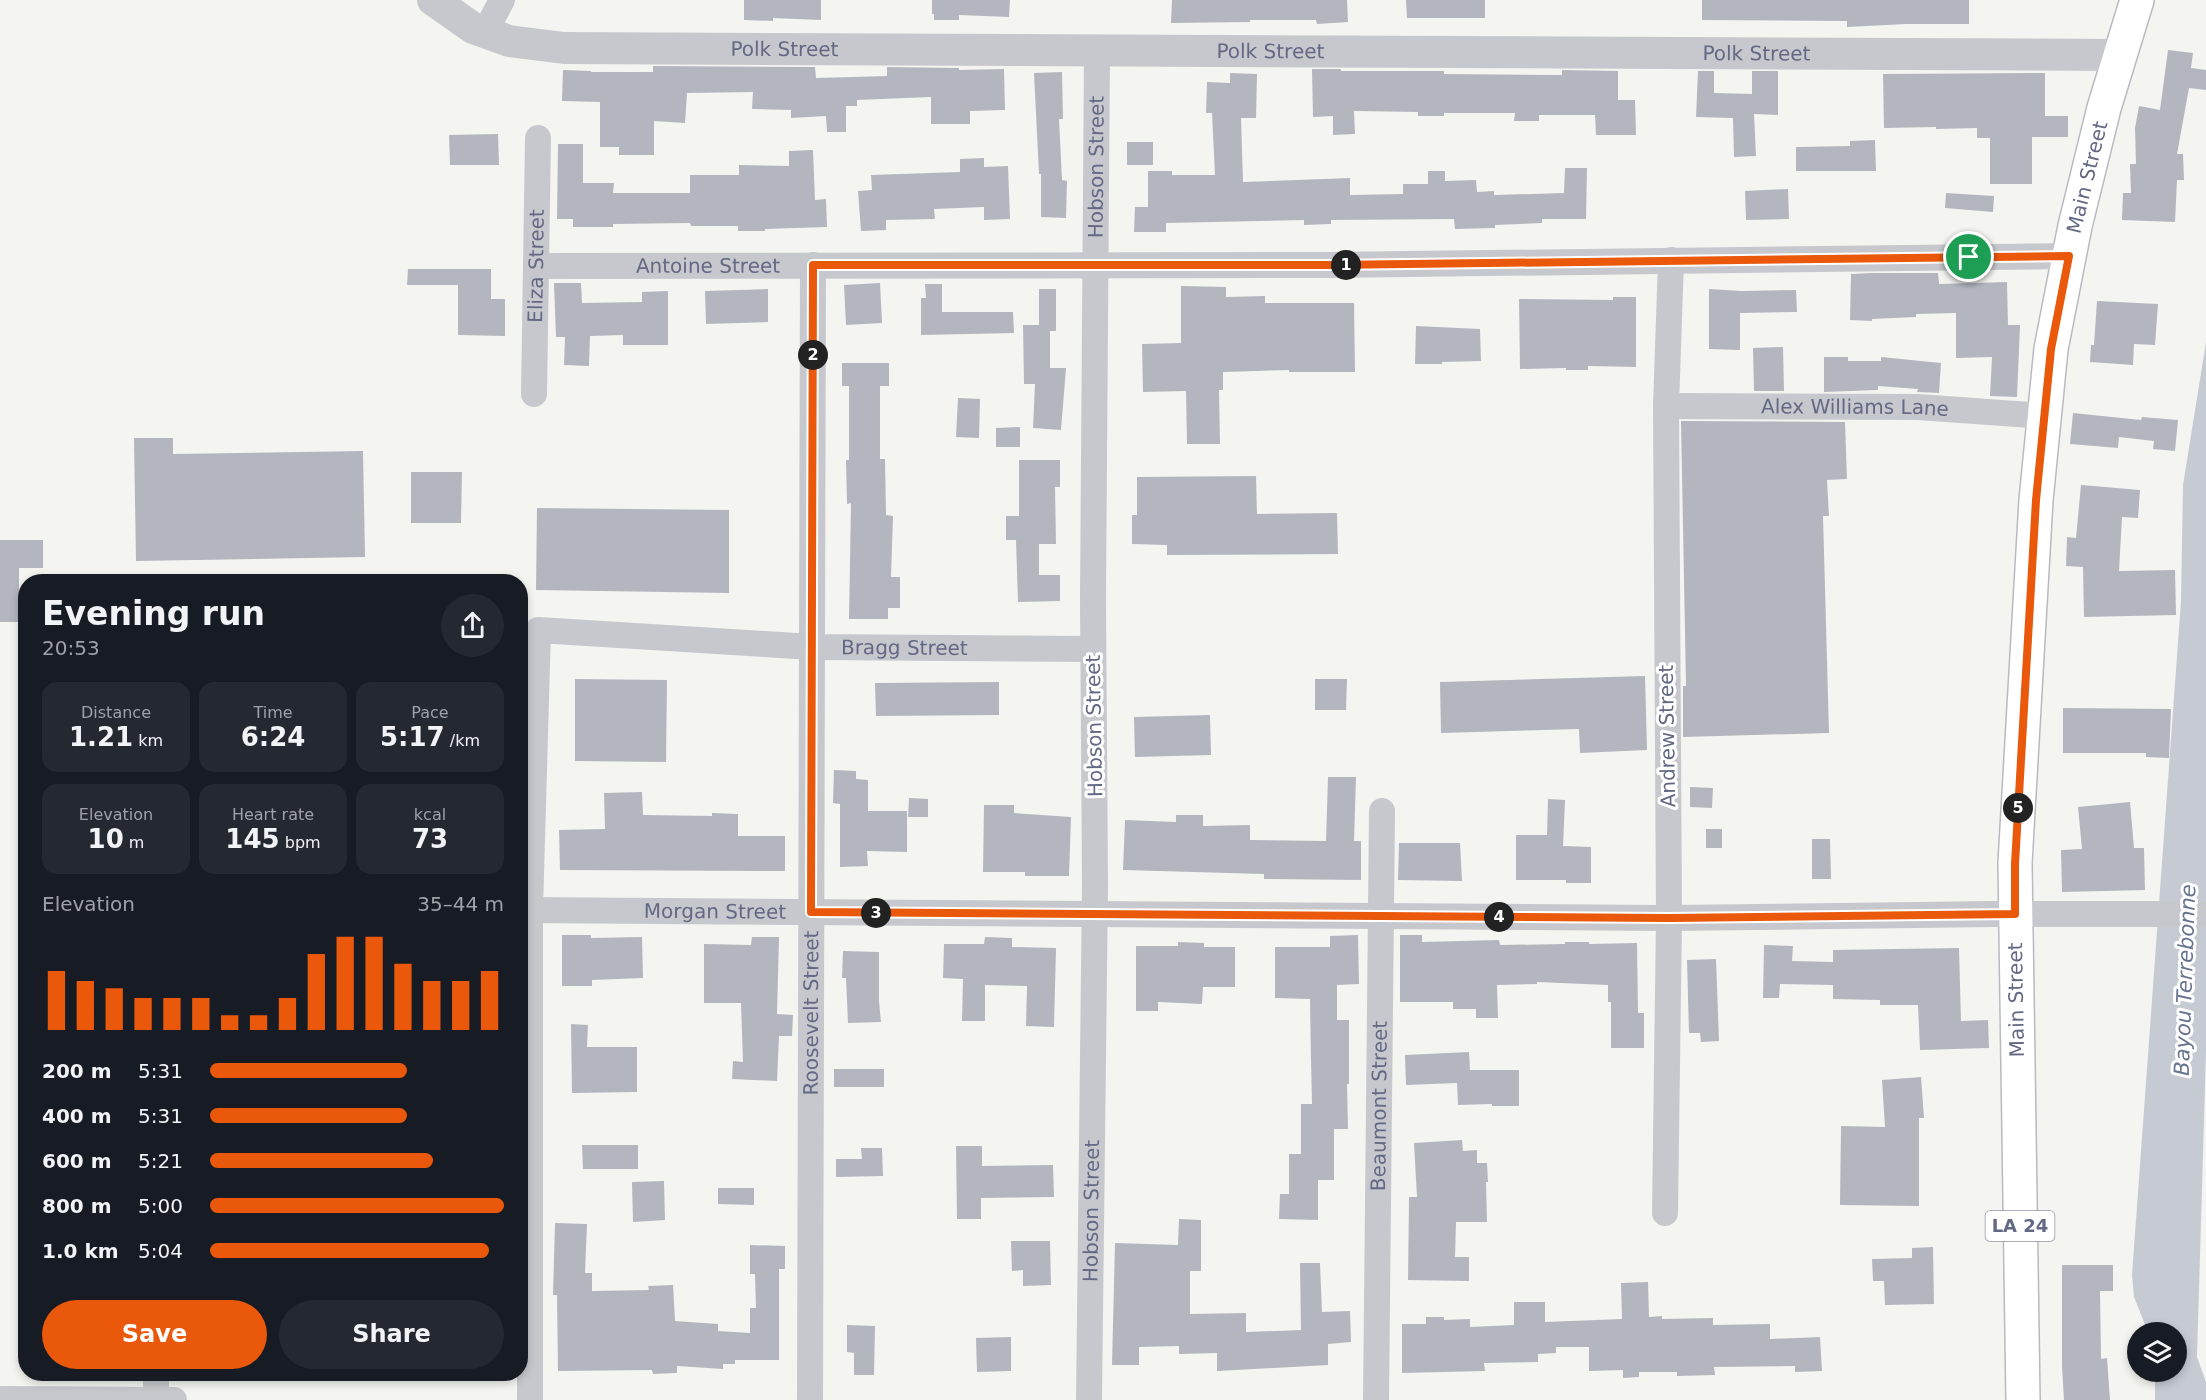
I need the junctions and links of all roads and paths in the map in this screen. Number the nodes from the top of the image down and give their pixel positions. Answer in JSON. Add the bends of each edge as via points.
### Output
{"nodes":[{"id":1,"x":433,"y":0,"type":"edge"},
{"id":2,"x":502,"y":0,"type":"edge"},
{"id":3,"x":2137,"y":0,"type":"edge"},
{"id":4,"x":485,"y":32,"type":"junction"},
{"id":5,"x":1097,"y":51,"type":"junction"},
{"id":6,"x":2120,"y":55,"type":"junction"},
{"id":7,"x":538,"y":138,"type":"dead end"},
{"id":8,"x":2069,"y":256,"type":"junction"},
{"id":9,"x":1671,"y":261,"type":"junction"},
{"id":10,"x":813,"y":265,"type":"junction"},
{"id":11,"x":1096,"y":265,"type":"junction"},
{"id":12,"x":536,"y":266,"type":"junction"},
{"id":13,"x":534,"y":394,"type":"dead end"},
{"id":14,"x":1666,"y":406,"type":"junction"},
{"id":15,"x":2044,"y":416,"type":"junction"},
{"id":16,"x":812,"y":647,"type":"junction"},
{"id":17,"x":1093,"y":649,"type":"junction"},
{"id":18,"x":1382,"y":811,"type":"dead end"},
{"id":19,"x":528,"y":845,"type":"edge"},
{"id":20,"x":528,"y":910,"type":"edge"},
{"id":21,"x":811,"y":912,"type":"junction"},
{"id":22,"x":1095,"y":914,"type":"junction"},
{"id":23,"x":2015,"y":914,"type":"junction"},
{"id":24,"x":2206,"y":914,"type":"edge"},
{"id":25,"x":1381,"y":916,"type":"junction"},
{"id":26,"x":1669,"y":918,"type":"junction"},
{"id":27,"x":528,"y":1204,"type":"edge"},
{"id":28,"x":1665,"y":1212,"type":"dead end"},
{"id":29,"x":156,"y":1381,"type":"edge"},
{"id":30,"x":0,"y":1399,"type":"edge"},
{"id":31,"x":156,"y":1400,"type":"edge"},
{"id":32,"x":174,"y":1400,"type":"edge"},
{"id":33,"x":530,"y":1400,"type":"edge"},
{"id":34,"x":810,"y":1400,"type":"edge"},
{"id":35,"x":1089,"y":1400,"type":"edge"},
{"id":36,"x":1376,"y":1400,"type":"edge"},
{"id":37,"x":2023,"y":1400,"type":"edge"}],
"edges":[{"from":1,"to":4,"type":"street","name":"Polk Street"},
{"from":2,"to":4,"type":"street"},
{"from":3,"to":6,"type":"main road","name":"Main Street","number":"LA 24"},
{"from":4,"to":5,"type":"street","name":"Polk Street","via":[[509,41],[564,48]]},
{"from":5,"to":6,"type":"street","name":"Polk Street"},
{"from":5,"to":11,"type":"street","name":"Hobson Street"},
{"from":6,"to":8,"type":"main road","name":"Main Street","number":"LA 24"},
{"from":7,"to":12,"type":"street","name":"Eliza Street"},
{"from":8,"to":9,"type":"street","name":"Antoine Street"},
{"from":8,"to":15,"type":"main road","name":"Main Street","number":"LA 24","via":[[2051,349]]},
{"from":9,"to":11,"type":"street","name":"Antoine Street"},
{"from":9,"to":14,"type":"street","name":"Andrew Street"},
{"from":10,"to":11,"type":"street","name":"Antoine Street"},
{"from":10,"to":12,"type":"street","name":"Antoine Street"},
{"from":10,"to":16,"type":"street","name":"Roosevelt Street"},
{"from":11,"to":17,"type":"street","name":"Hobson Street"},
{"from":12,"to":13,"type":"street","name":"Eliza Street"},
{"from":14,"to":15,"type":"street","name":"Alex Williams Lane","via":[[1918,407]]},
{"from":14,"to":26,"type":"street","name":"Andrew Street"},
{"from":15,"to":23,"type":"main road","name":"Main Street","number":"LA 24","via":[[2035,511]]},
{"from":16,"to":17,"type":"street","name":"Bragg Street"},
{"from":16,"to":19,"type":"street","name":"Bragg Street","via":[[538,630]]},
{"from":16,"to":21,"type":"street","name":"Roosevelt Street"},
{"from":17,"to":22,"type":"street","name":"Hobson Street"},
{"from":18,"to":25,"type":"street","name":"Beaumont Street"},
{"from":20,"to":21,"type":"street","name":"Morgan Street"},
{"from":21,"to":22,"type":"street","name":"Morgan Street"},
{"from":21,"to":34,"type":"street","name":"Roosevelt Street"},
{"from":22,"to":25,"type":"street","name":"Morgan Street"},
{"from":22,"to":35,"type":"street","name":"Hobson Street"},
{"from":23,"to":24,"type":"street","name":"Morgan Street"},
{"from":23,"to":26,"type":"street","name":"Morgan Street"},
{"from":23,"to":37,"type":"main road","name":"Main Street","number":"LA 24"},
{"from":25,"to":26,"type":"street","name":"Morgan Street"},
{"from":25,"to":36,"type":"street","name":"Beaumont Street"},
{"from":26,"to":28,"type":"street","name":"Andrew Street"},
{"from":27,"to":33,"type":"street"},
{"from":29,"to":31,"type":"street"},
{"from":30,"to":31,"type":"street"},
{"from":31,"to":32,"type":"street"}]}
